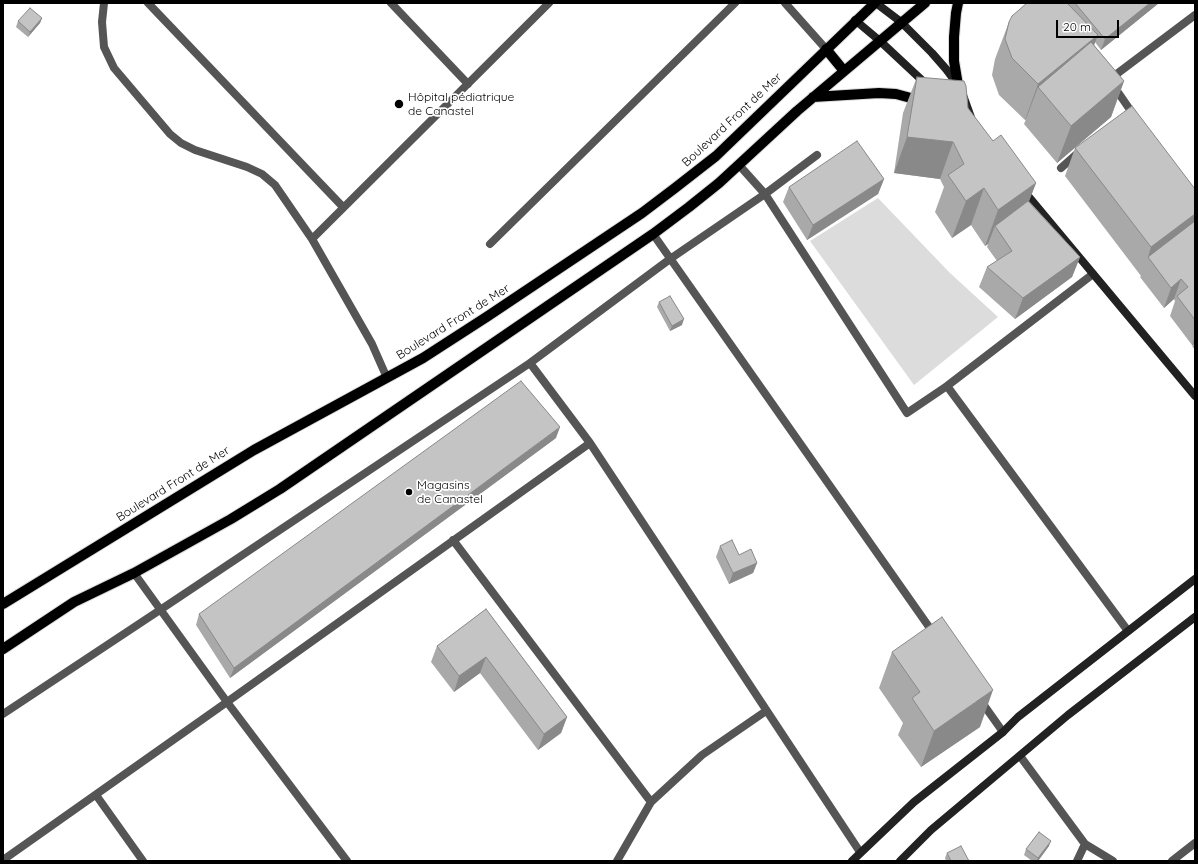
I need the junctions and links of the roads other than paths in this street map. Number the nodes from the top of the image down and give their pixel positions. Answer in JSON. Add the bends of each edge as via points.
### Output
{"nodes":[{"id":1,"x":104,"y":3,"type":"edge"},
{"id":2,"x":148,"y":3,"type":"edge"},
{"id":3,"x":391,"y":3,"type":"edge"},
{"id":4,"x":549,"y":3,"type":"edge"},
{"id":5,"x":735,"y":3,"type":"edge"},
{"id":6,"x":785,"y":3,"type":"edge"},
{"id":7,"x":875,"y":3,"type":"edge"},
{"id":8,"x":925,"y":3,"type":"edge"},
{"id":9,"x":958,"y":3,"type":"edge"},
{"id":10,"x":1195,"y":15,"type":"edge"},
{"id":11,"x":855,"y":20,"type":"junction"},
{"id":12,"x":901,"y":22,"type":"junction"},
{"id":13,"x":880,"y":41,"type":"junction"},
{"id":14,"x":826,"y":49,"type":"junction"},
{"id":15,"x":844,"y":71,"type":"junction"},
{"id":16,"x":468,"y":84,"type":"junction"},
{"id":17,"x":958,"y":85,"type":"junction"},
{"id":18,"x":934,"y":93,"type":"edge"},
{"id":19,"x":813,"y":97,"type":"junction"},
{"id":20,"x":929,"y":103,"type":"edge"},
{"id":21,"x":965,"y":122,"type":"edge"},
{"id":22,"x":1143,"y":126,"type":"edge"},
{"id":23,"x":1084,"y":148,"type":"edge"},
{"id":24,"x":817,"y":155,"type":"dead end"},
{"id":25,"x":739,"y":165,"type":"junction"},
{"id":26,"x":1062,"y":168,"type":"dead end"},
{"id":27,"x":1016,"y":182,"type":"edge"},
{"id":28,"x":764,"y":194,"type":"junction"},
{"id":29,"x":343,"y":207,"type":"junction"},
{"id":30,"x":653,"y":234,"type":"junction"},
{"id":31,"x":312,"y":239,"type":"junction"},
{"id":32,"x":490,"y":244,"type":"dead end"},
{"id":33,"x":670,"y":259,"type":"junction"},
{"id":34,"x":1093,"y":274,"type":"junction"},
{"id":35,"x":530,"y":362,"type":"junction"},
{"id":36,"x":387,"y":378,"type":"junction"},
{"id":37,"x":947,"y":386,"type":"junction"},
{"id":38,"x":1195,"y":396,"type":"edge"},
{"id":39,"x":590,"y":443,"type":"junction"},
{"id":40,"x":453,"y":540,"type":"junction"},
{"id":41,"x":134,"y":573,"type":"junction"},
{"id":42,"x":1195,"y":579,"type":"edge"},
{"id":43,"x":3,"y":604,"type":"edge"},
{"id":44,"x":160,"y":610,"type":"junction"},
{"id":45,"x":1195,"y":617,"type":"edge"},
{"id":46,"x":1128,"y":631,"type":"junction"},
{"id":47,"x":938,"y":641,"type":"edge"},
{"id":48,"x":3,"y":648,"type":"edge"},
{"id":49,"x":975,"y":693,"type":"edge"},
{"id":50,"x":227,"y":702,"type":"junction"},
{"id":51,"x":766,"y":711,"type":"junction"},
{"id":52,"x":3,"y":714,"type":"edge"},
{"id":53,"x":1003,"y":732,"type":"junction"},
{"id":54,"x":1020,"y":756,"type":"junction"},
{"id":55,"x":96,"y":795,"type":"junction"},
{"id":56,"x":651,"y":802,"type":"junction"},
{"id":57,"x":1195,"y":843,"type":"edge"},
{"id":58,"x":1085,"y":844,"type":"junction"},
{"id":59,"x":860,"y":852,"type":"junction"},
{"id":60,"x":3,"y":860,"type":"edge"},
{"id":61,"x":143,"y":861,"type":"edge"},
{"id":62,"x":347,"y":861,"type":"edge"},
{"id":63,"x":617,"y":861,"type":"edge"},
{"id":64,"x":852,"y":861,"type":"edge"},
{"id":65,"x":900,"y":861,"type":"edge"},
{"id":66,"x":1078,"y":861,"type":"edge"},
{"id":67,"x":1113,"y":861,"type":"edge"},
{"id":68,"x":1172,"y":861,"type":"edge"}],
"edges":[{"from":1,"to":31,"type":"street","via":[[104,47],[114,68],[170,134],[195,150],[247,166],[262,174],[275,185]]},
{"from":2,"to":29,"type":"street"},
{"from":3,"to":16,"type":"street"},
{"from":4,"to":16,"type":"street"},
{"from":5,"to":32,"type":"street"},
{"from":6,"to":14,"type":"street"},
{"from":7,"to":11,"type":"main road","name":"Boulevard Front de Mer"},
{"from":7,"to":12,"type":"main road"},
{"from":8,"to":12,"type":"main road"},
{"from":9,"to":17,"type":"main road","via":[[954,61]]},
{"from":10,"to":22,"type":"street","via":[[1107,77],[1126,110]]},
{"from":11,"to":13,"type":"main road"},
{"from":11,"to":14,"type":"main road","name":"Boulevard Front de Mer"},
{"from":12,"to":13,"type":"main road"},
{"from":12,"to":17,"type":"main road","via":[[932,53]]},
{"from":13,"to":15,"type":"main road"},
{"from":13,"to":18,"type":"main road"},
{"from":14,"to":15,"type":"main road"},
{"from":14,"to":36,"type":"main road","name":"Boulevard Front de Mer","via":[[716,156],[675,188],[488,316]]},
{"from":15,"to":19,"type":"main road"},
{"from":16,"to":29,"type":"street"},
{"from":17,"to":21,"type":"main road","via":[[965,98],[974,129]]},
{"from":19,"to":20,"type":"main road","via":[[879,93],[907,96]]},
{"from":19,"to":25,"type":"main road"},
{"from":23,"to":26,"type":"street"},
{"from":24,"to":28,"type":"street"},
{"from":25,"to":28,"type":"street"},
{"from":25,"to":30,"type":"main road","via":[[689,208]]},
{"from":27,"to":34,"type":"main road"},
{"from":28,"to":33,"type":"street"},
{"from":28,"to":37,"type":"street","via":[[907,413]]},
{"from":29,"to":31,"type":"street"},
{"from":30,"to":33,"type":"street"},
{"from":30,"to":41,"type":"main road","via":[[280,489]]},
{"from":31,"to":36,"type":"street","via":[[372,344]]},
{"from":33,"to":35,"type":"street"},
{"from":33,"to":47,"type":"street"},
{"from":34,"to":37,"type":"street"},
{"from":34,"to":38,"type":"main road"},
{"from":35,"to":39,"type":"street"},
{"from":35,"to":44,"type":"street"},
{"from":36,"to":43,"type":"main road","name":"Boulevard Front de Mer","via":[[254,450]]},
{"from":37,"to":46,"type":"street"},
{"from":39,"to":40,"type":"street"},
{"from":39,"to":51,"type":"street"},
{"from":40,"to":50,"type":"street"},
{"from":40,"to":56,"type":"street"},
{"from":41,"to":44,"type":"street"},
{"from":41,"to":48,"type":"main road","via":[[74,602]]},
{"from":42,"to":46,"type":"main road"},
{"from":44,"to":50,"type":"street"},
{"from":44,"to":52,"type":"street"},
{"from":45,"to":54,"type":"main road","via":[[1068,715]]},
{"from":46,"to":53,"type":"main road","via":[[1018,717]]},
{"from":49,"to":53,"type":"street"},
{"from":50,"to":55,"type":"street"},
{"from":50,"to":62,"type":"street"},
{"from":51,"to":56,"type":"street","via":[[702,755]]},
{"from":51,"to":59,"type":"street"},
{"from":53,"to":59,"type":"main road","via":[[914,802]]},
{"from":54,"to":58,"type":"street"},
{"from":54,"to":65,"type":"main road","via":[[931,830]]},
{"from":55,"to":60,"type":"street"},
{"from":55,"to":61,"type":"street"},
{"from":56,"to":63,"type":"street"},
{"from":57,"to":68,"type":"street"},
{"from":58,"to":66,"type":"street"},
{"from":58,"to":67,"type":"street"},
{"from":59,"to":64,"type":"main road"}]}
